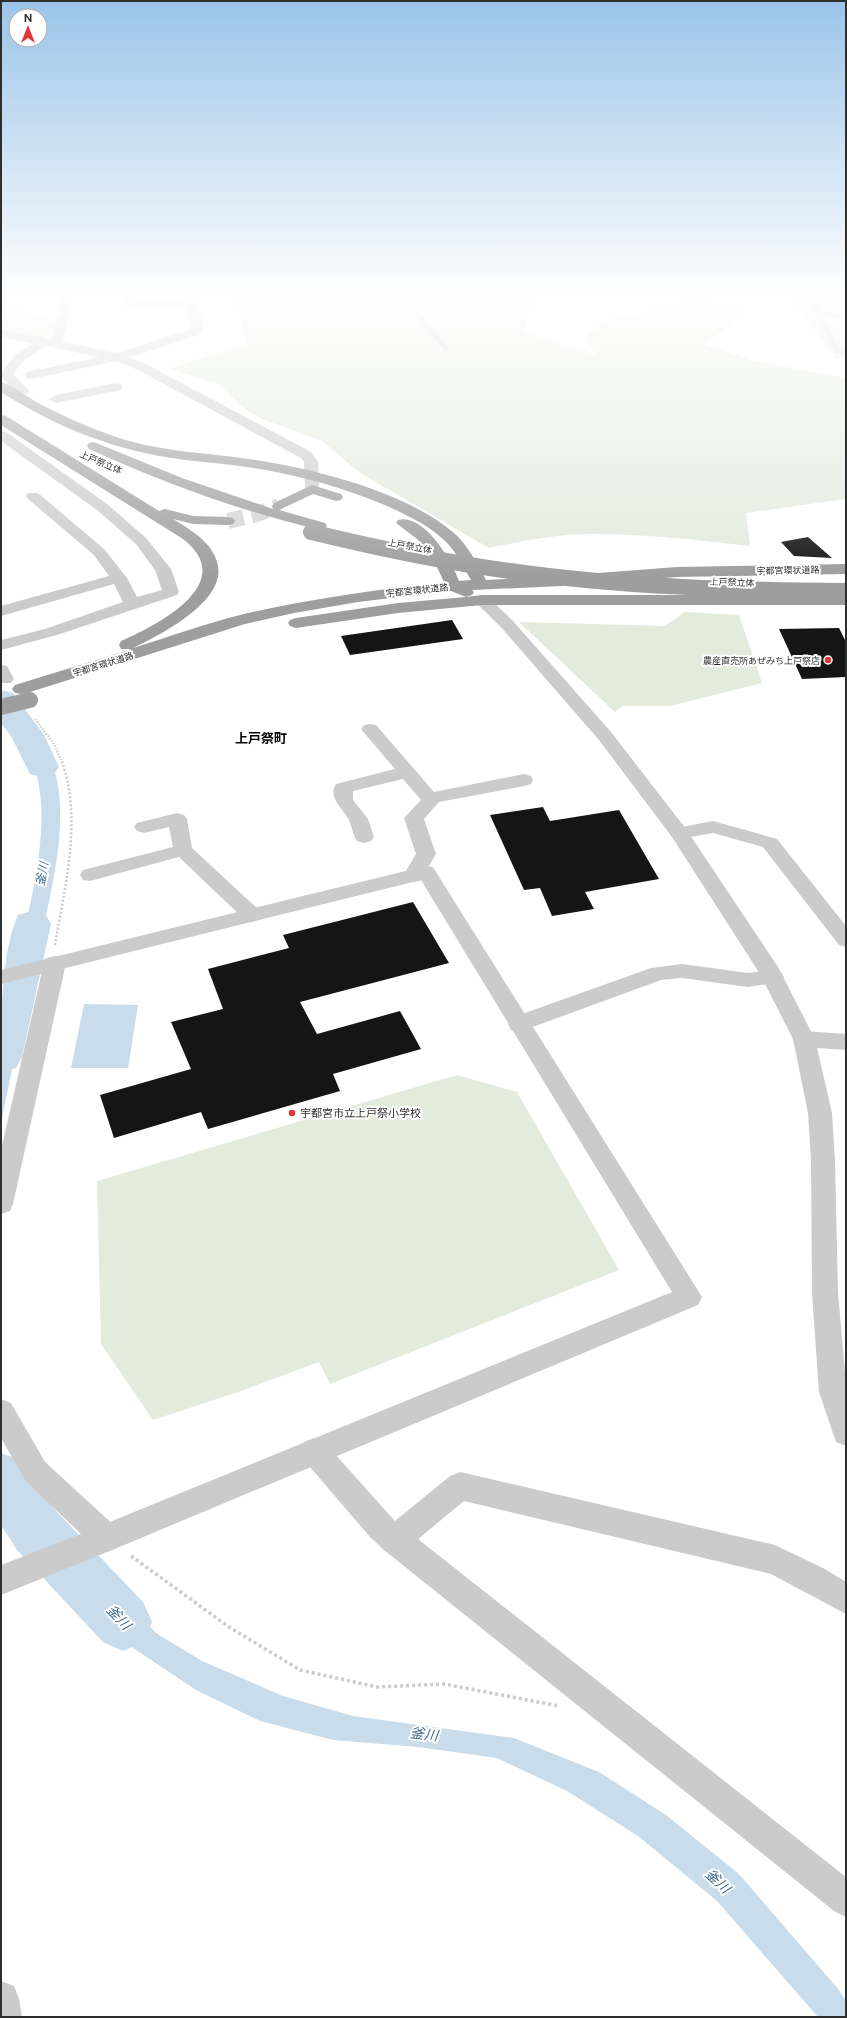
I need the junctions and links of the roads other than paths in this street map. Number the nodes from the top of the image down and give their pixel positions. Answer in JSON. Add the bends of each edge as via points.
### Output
{"nodes":[{"id":1,"x":6,"y":389,"type":"edge"},
{"id":2,"x":72,"y":389,"type":"edge"},
{"id":3,"x":183,"y":389,"type":"edge"},
{"id":4,"x":1,"y":395,"type":"edge"},
{"id":5,"x":56,"y":399,"type":"dead end"},
{"id":6,"x":1,"y":410,"type":"edge"},
{"id":7,"x":1,"y":420,"type":"edge"},
{"id":8,"x":24,"y":429,"type":"junction"},
{"id":9,"x":1,"y":435,"type":"edge"},
{"id":10,"x":311,"y":482,"type":"junction"},
{"id":11,"x":110,"y":488,"type":"junction"},
{"id":12,"x":33,"y":496,"type":"dead end"},
{"id":13,"x":279,"y":506,"type":"tunnel mouth"},
{"id":14,"x":228,"y":521,"type":"tunnel mouth"},
{"id":15,"x":316,"y":529,"type":"junction"},
{"id":16,"x":846,"y":569,"type":"edge"},
{"id":17,"x":119,"y":578,"type":"junction"},
{"id":18,"x":846,"y":583,"type":"edge"},
{"id":19,"x":453,"y":586,"type":"junction"},
{"id":20,"x":846,"y":591,"type":"edge"},
{"id":21,"x":481,"y":592,"type":"junction"},
{"id":22,"x":846,"y":600,"type":"edge"},
{"id":23,"x":132,"y":604,"type":"junction"},
{"id":24,"x":1,"y":611,"type":"edge"},
{"id":25,"x":1,"y":645,"type":"edge"},
{"id":26,"x":2,"y":681,"type":"edge"},
{"id":27,"x":28,"y":702,"type":"junction"},
{"id":28,"x":1,"y":707,"type":"edge"},
{"id":29,"x":370,"y":729,"type":"dead end"},
{"id":30,"x":407,"y":772,"type":"junction"},
{"id":31,"x":524,"y":780,"type":"dead end"},
{"id":32,"x":430,"y":798,"type":"junction"},
{"id":33,"x":144,"y":827,"type":"dead end"},
{"id":34,"x":679,"y":833,"type":"junction"},
{"id":35,"x":364,"y":837,"type":"dead end"},
{"id":36,"x":183,"y":850,"type":"junction"},
{"id":37,"x":90,"y":875,"type":"dead end"},
{"id":38,"x":413,"y":876,"type":"junction"},
{"id":39,"x":252,"y":915,"type":"junction"},
{"id":40,"x":846,"y":940,"type":"edge"},
{"id":41,"x":55,"y":964,"type":"junction"},
{"id":42,"x":1,"y":977,"type":"edge"},
{"id":43,"x":773,"y":977,"type":"junction"},
{"id":44,"x":519,"y":1024,"type":"junction"},
{"id":45,"x":804,"y":1039,"type":"junction"},
{"id":46,"x":846,"y":1042,"type":"edge"},
{"id":47,"x":1,"y":1204,"type":"edge"},
{"id":48,"x":1,"y":1412,"type":"edge"},
{"id":49,"x":846,"y":1433,"type":"edge"},
{"id":50,"x":314,"y":1451,"type":"junction"},
{"id":51,"x":106,"y":1538,"type":"junction"},
{"id":52,"x":395,"y":1540,"type":"junction"},
{"id":53,"x":5,"y":1579,"type":"edge"},
{"id":54,"x":846,"y":1599,"type":"edge"},
{"id":55,"x":846,"y":1899,"type":"edge"},
{"id":56,"x":1,"y":1999,"type":"edge"},
{"id":57,"x":4,"y":2017,"type":"edge"}],
"edges":[{"from":1,"to":10,"type":"highway","via":[[57,417],[101,436],[146,450],[250,463]]},
{"from":2,"to":5,"type":"street"},
{"from":3,"to":10,"type":"street","via":[[306,455],[311,462]]},
{"from":4,"to":15,"type":"highway","name":"上戸祭立体","via":[[44,422],[135,465]]},
{"from":6,"to":8,"type":"highway","name":"上戸祭立体"},
{"from":7,"to":8,"type":"highway"},
{"from":8,"to":11,"type":"highway"},
{"from":8,"to":15,"type":"highway","name":"上戸祭立体","via":[[154,484],[268,521]]},
{"from":9,"to":23,"type":"street","via":[[102,507],[141,541],[163,569],[171,592]]},
{"from":10,"to":13,"type":"highway","via":[[297,498]]},
{"from":10,"to":19,"type":"highway","via":[[416,530],[438,551],[447,566]]},
{"from":10,"to":21,"type":"highway","via":[[366,494],[425,519],[450,536],[462,553]]},
{"from":11,"to":14,"type":"highway","via":[[177,517]]},
{"from":11,"to":27,"type":"highway","via":[[196,542],[210,561],[209,582],[194,603],[159,629],[92,661]]},
{"from":12,"to":17,"type":"street","via":[[99,552]]},
{"from":15,"to":18,"type":"highway","name":"上戸祭立体","via":[[480,559],[588,573],[699,580]]},
{"from":15,"to":20,"type":"highway","name":"上戸祭立体","bridge":true,"via":[[400,552],[537,575],[686,588]]},
{"from":16,"to":21,"type":"highway","name":"宇都宮環状道路","via":[[676,572],[557,582]]},
{"from":17,"to":23,"type":"street"},
{"from":17,"to":24,"type":"street"},
{"from":19,"to":21,"type":"highway","name":"宇都宮環状道路"},
{"from":19,"to":27,"type":"highway","name":"宇都宮環状道路","via":[[358,596],[241,620]]},
{"from":21,"to":22,"type":"highway","name":"宇都宮環状道路"},
{"from":21,"to":27,"type":"highway","name":"宇都宮環状道路","via":[[398,608],[294,623],[244,634]]},
{"from":21,"to":34,"type":"street","via":[[605,736]]},
{"from":23,"to":25,"type":"street","via":[[51,632]]},
{"from":26,"to":27,"type":"highway","name":"宇都宮環状道路"},
{"from":27,"to":28,"type":"highway","name":"宇都宮環状道路","bridge":true},
{"from":29,"to":30,"type":"street"},
{"from":30,"to":32,"type":"street"},
{"from":30,"to":35,"type":"street","via":[[343,788],[344,800],[358,819]]},
{"from":31,"to":32,"type":"street"},
{"from":32,"to":38,"type":"street","via":[[431,800],[414,818],[426,854]]},
{"from":33,"to":36,"type":"street","via":[[177,819]]},
{"from":34,"to":40,"type":"street","via":[[713,827],[770,843]]},
{"from":34,"to":43,"type":"street"},
{"from":36,"to":37,"type":"street"},
{"from":36,"to":39,"type":"street"},
{"from":38,"to":39,"type":"street"},
{"from":38,"to":44,"type":"street","via":[[426,872]]},
{"from":39,"to":41,"type":"street"},
{"from":41,"to":42,"type":"street"},
{"from":41,"to":47,"type":"street"},
{"from":43,"to":44,"type":"street","via":[[748,980],[682,971],[660,973]]},
{"from":43,"to":45,"type":"street"},
{"from":44,"to":50,"type":"street","via":[[689,1297]]},
{"from":45,"to":46,"type":"street"},
{"from":45,"to":49,"type":"street","via":[[820,1114],[826,1308],[833,1392]]},
{"from":48,"to":51,"type":"street","via":[[35,1471]]},
{"from":50,"to":51,"type":"street"},
{"from":50,"to":52,"type":"street","via":[[380,1527]]},
{"from":51,"to":53,"type":"street"},
{"from":52,"to":54,"type":"street","via":[[460,1486],[775,1560],[814,1579]]},
{"from":52,"to":55,"type":"street"},
{"from":56,"to":57,"type":"street"}]}
